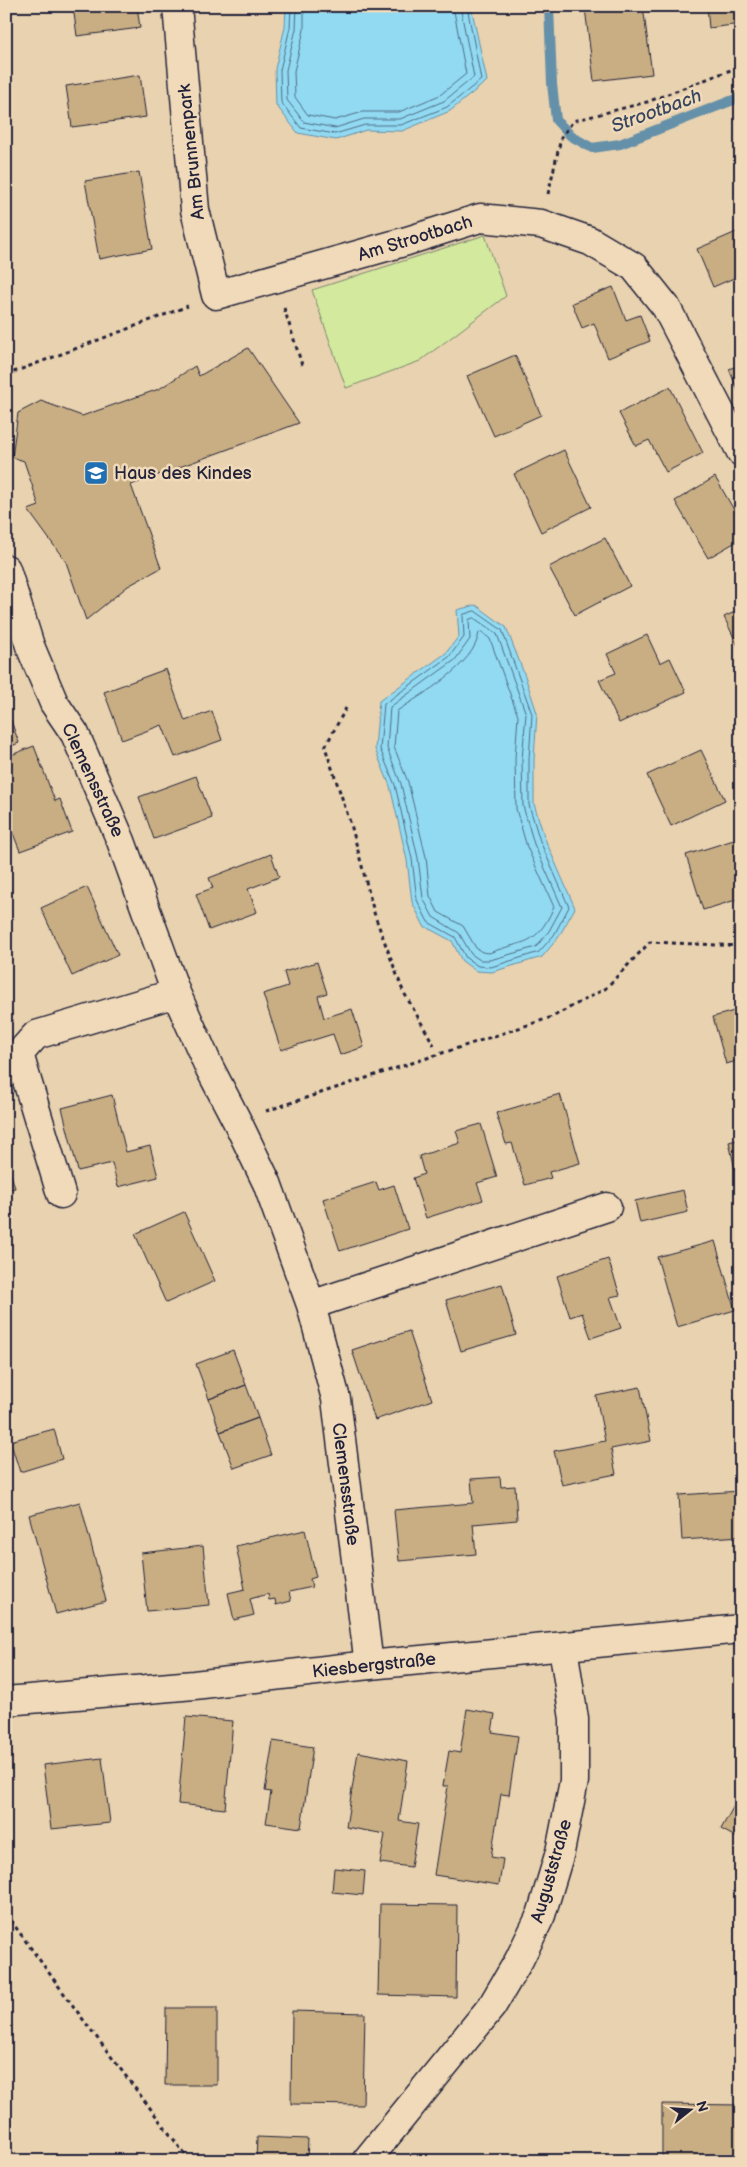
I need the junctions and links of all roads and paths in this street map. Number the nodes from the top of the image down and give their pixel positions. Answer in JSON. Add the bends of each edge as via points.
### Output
{"nodes":[{"id":1,"x":177,"y":6,"type":"edge"},
{"id":2,"x":741,"y":66,"type":"edge"},
{"id":3,"x":541,"y":224,"type":"junction"},
{"id":4,"x":274,"y":279,"type":"junction"},
{"id":5,"x":216,"y":295,"type":"junction"},
{"id":6,"x":302,"y":365,"type":"dead end"},
{"id":7,"x":6,"y":375,"type":"edge"},
{"id":8,"x":741,"y":452,"type":"edge"},
{"id":9,"x":6,"y":569,"type":"edge"},
{"id":10,"x":346,"y":708,"type":"dead end"},
{"id":11,"x":741,"y":946,"type":"edge"},
{"id":12,"x":176,"y":993,"type":"junction"},
{"id":13,"x":434,"y":1045,"type":"dead end"},
{"id":14,"x":237,"y":1120,"type":"junction"},
{"id":15,"x":61,"y":1194,"type":"dead end"},
{"id":16,"x":607,"y":1207,"type":"dead end"},
{"id":17,"x":311,"y":1304,"type":"junction"},
{"id":18,"x":741,"y":1629,"type":"edge"},
{"id":19,"x":563,"y":1647,"type":"junction"},
{"id":20,"x":369,"y":1665,"type":"junction"},
{"id":21,"x":6,"y":1701,"type":"edge"},
{"id":22,"x":6,"y":1914,"type":"edge"},
{"id":23,"x":190,"y":2161,"type":"edge"},
{"id":24,"x":366,"y":2161,"type":"edge"}],
"edges":[{"from":1,"to":5,"type":"street","name":"Am Brunnenpark","via":[[195,210]]},
{"from":2,"to":3,"type":"path","via":[[647,102],[573,122],[561,138]]},
{"from":3,"to":4,"type":"street","name":"Am Strootbach","via":[[480,218]]},
{"from":3,"to":8,"type":"street","name":"Am Strootbach","via":[[590,241],[634,267],[666,307]]},
{"from":4,"to":5,"type":"street","name":"Am Strootbach"},
{"from":4,"to":6,"type":"path"},
{"from":5,"to":7,"type":"path"},
{"from":9,"to":12,"type":"street","name":"Clemensstraße","via":[[30,646],[54,703],[75,734],[118,832]]},
{"from":10,"to":13,"type":"path","via":[[326,747],[375,916],[403,990]]},
{"from":11,"to":14,"type":"path","via":[[650,942],[605,989],[552,1017]]},
{"from":12,"to":14,"type":"street","name":"Clemensstraße"},
{"from":12,"to":15,"type":"street","via":[[36,1035],[19,1054]]},
{"from":14,"to":17,"type":"street","name":"Clemensstraße","via":[[266,1183]]},
{"from":16,"to":17,"type":"street"},
{"from":17,"to":20,"type":"street","name":"Clemensstraße","via":[[336,1399]]},
{"from":18,"to":19,"type":"street","name":"Kiesbergstraße"},
{"from":19,"to":20,"type":"street","name":"Kiesbergstraße"},
{"from":19,"to":24,"type":"street","name":"Auguststraße","via":[[574,1719],[574,1782],[560,1852],[541,1916],[492,2006]]},
{"from":20,"to":21,"type":"street","name":"Kiesbergstraße","via":[[194,1685]]},
{"from":22,"to":23,"type":"path"}]}
